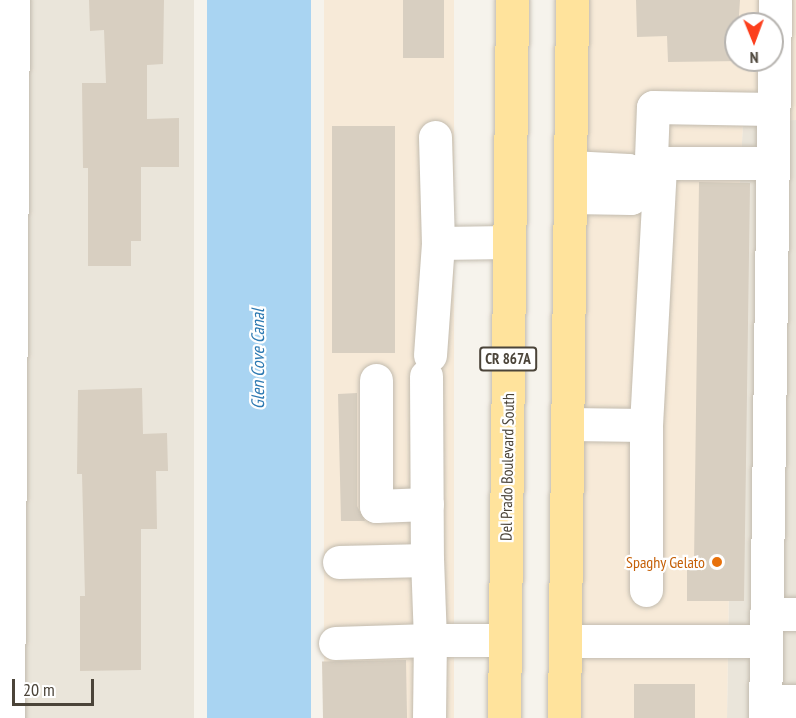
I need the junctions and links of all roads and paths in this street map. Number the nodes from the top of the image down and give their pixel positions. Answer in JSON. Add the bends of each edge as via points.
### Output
{"nodes":[{"id":1,"x":14,"y":0,"type":"edge"},
{"id":2,"x":512,"y":0,"type":"edge"},
{"id":3,"x":572,"y":0,"type":"edge"},
{"id":4,"x":775,"y":0,"type":"edge"},
{"id":5,"x":772,"y":109,"type":"junction"},
{"id":6,"x":435,"y":137,"type":"dead end"},
{"id":7,"x":770,"y":164,"type":"junction"},
{"id":8,"x":570,"y":182,"type":"junction"},
{"id":9,"x":650,"y":184,"type":"junction"},
{"id":10,"x":509,"y":242,"type":"junction"},
{"id":11,"x":438,"y":243,"type":"junction"},
{"id":12,"x":376,"y":380,"type":"dead end"},
{"id":13,"x":568,"y":424,"type":"junction"},
{"id":14,"x":646,"y":425,"type":"junction"},
{"id":15,"x":427,"y":504,"type":"junction"},
{"id":16,"x":427,"y":560,"type":"junction"},
{"id":17,"x":339,"y":561,"type":"dead end"},
{"id":18,"x":646,"y":590,"type":"dead end"},
{"id":19,"x":776,"y":623,"type":"edge"},
{"id":20,"x":430,"y":640,"type":"junction"},
{"id":21,"x":505,"y":640,"type":"junction"},
{"id":22,"x":565,"y":641,"type":"junction"},
{"id":23,"x":335,"y":643,"type":"dead end"},
{"id":24,"x":775,"y":707,"type":"edge"},
{"id":25,"x":9,"y":718,"type":"edge"},
{"id":26,"x":429,"y":718,"type":"edge"},
{"id":27,"x":504,"y":718,"type":"edge"},
{"id":28,"x":564,"y":718,"type":"edge"}],
"edges":[{"from":1,"to":25,"type":"street"},
{"from":2,"to":10,"type":"main road","name":"Del Prado Boulevard South","number":"CR 867A"},
{"from":3,"to":8,"type":"main road"},
{"from":4,"to":5,"type":"street"},
{"from":5,"to":7,"type":"street"},
{"from":5,"to":9,"type":"street","via":[[652,107]]},
{"from":6,"to":11,"type":"street"},
{"from":7,"to":9,"type":"street","via":[[660,163]]},
{"from":7,"to":19,"type":"street"},
{"from":8,"to":9,"type":"street","via":[[631,198]]},
{"from":8,"to":13,"type":"main road"},
{"from":9,"to":14,"type":"street"},
{"from":10,"to":11,"type":"street"},
{"from":10,"to":21,"type":"main road","name":"Del Prado Boulevard South","number":"CR 867A"},
{"from":11,"to":15,"type":"street","via":[[428,365]]},
{"from":12,"to":15,"type":"street","via":[[376,506]]},
{"from":13,"to":14,"type":"street"},
{"from":13,"to":22,"type":"main road"},
{"from":14,"to":18,"type":"street"},
{"from":15,"to":16,"type":"street"},
{"from":16,"to":17,"type":"street"},
{"from":16,"to":20,"type":"street"},
{"from":19,"to":22,"type":"street"},
{"from":19,"to":24,"type":"street"},
{"from":20,"to":21,"type":"street"},
{"from":20,"to":23,"type":"street"},
{"from":20,"to":26,"type":"street"},
{"from":21,"to":27,"type":"main road","name":"Del Prado Boulevard South","number":"CR 867A"},
{"from":22,"to":28,"type":"main road"}]}
